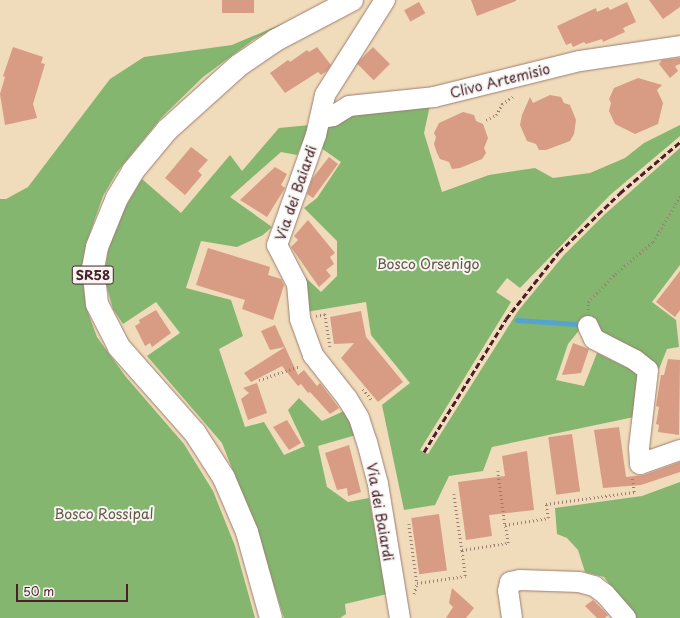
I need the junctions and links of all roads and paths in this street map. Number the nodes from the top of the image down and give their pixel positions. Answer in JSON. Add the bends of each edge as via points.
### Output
{"nodes":[{"id":1,"x":352,"y":0,"type":"edge"},
{"id":2,"x":385,"y":0,"type":"edge"},
{"id":3,"x":680,"y":46,"type":"edge"},
{"id":4,"x":528,"y":73,"type":"junction"},
{"id":5,"x":322,"y":118,"type":"junction"},
{"id":6,"x":486,"y":120,"type":"dead end"},
{"id":7,"x":680,"y":196,"type":"edge"},
{"id":8,"x":325,"y":314,"type":"dead end"},
{"id":9,"x":588,"y":326,"type":"joint"},
{"id":10,"x":324,"y":355,"type":"junction"},
{"id":11,"x":259,"y":380,"type":"dead end"},
{"id":12,"x":358,"y":383,"type":"dead end"},
{"id":13,"x":372,"y":400,"type":"dead end"},
{"id":14,"x":680,"y":450,"type":"edge"},
{"id":15,"x":640,"y":464,"type":"junction"},
{"id":16,"x":498,"y":471,"type":"dead end"},
{"id":17,"x":454,"y":494,"type":"dead end"},
{"id":18,"x":409,"y":524,"type":"dead end"},
{"id":19,"x":505,"y":525,"type":"junction"},
{"id":20,"x":462,"y":550,"type":"junction"},
{"id":21,"x":417,"y":583,"type":"junction"},
{"id":22,"x":414,"y":596,"type":"dead end"},
{"id":23,"x":271,"y":618,"type":"edge"},
{"id":24,"x":400,"y":618,"type":"edge"},
{"id":25,"x":512,"y":618,"type":"edge"},
{"id":26,"x":626,"y":618,"type":"edge"}],
"edges":[{"from":1,"to":23,"type":"main road","number":"SR58","via":[[276,40],[238,66],[167,130],[133,171],[117,198],[97,247],[93,268],[97,304],[115,340],[195,433],[224,478],[248,532]]},
{"from":2,"to":5,"type":"street","name":"Via dei Baiardi","via":[[332,84],[321,111]]},
{"from":3,"to":4,"type":"street","name":"Clivo Artemisio","via":[[619,54]]},
{"from":4,"to":5,"type":"street","name":"Clivo Artemisio","via":[[434,97],[349,106],[333,116]]},
{"from":4,"to":6,"type":"path","via":[[526,84],[518,93],[502,104],[496,115]]},
{"from":5,"to":10,"type":"street","name":"Via dei Baiardi","via":[[277,245],[297,284],[300,319],[305,338]]},
{"from":7,"to":9,"type":"path","via":[[652,242],[588,302]]},
{"from":8,"to":10,"type":"path"},
{"from":9,"to":15,"type":"street","via":[[594,339],[635,360],[648,370],[639,448]]},
{"from":10,"to":11,"type":"path"},
{"from":10,"to":24,"type":"street","name":"Via dei Baiardi","via":[[359,418],[367,442],[378,484]]},
{"from":12,"to":13,"type":"path"},
{"from":14,"to":15,"type":"street"},
{"from":15,"to":19,"type":"path","via":[[631,468],[634,492],[546,504],[548,518]]},
{"from":16,"to":19,"type":"path"},
{"from":17,"to":20,"type":"path"},
{"from":18,"to":21,"type":"path"},
{"from":19,"to":20,"type":"path","via":[[508,543]]},
{"from":20,"to":21,"type":"path","via":[[466,576]]},
{"from":21,"to":22,"type":"path"},
{"from":25,"to":26,"type":"street","via":[[508,591],[510,582],[520,580],[579,582],[594,586],[605,594]]}]}
